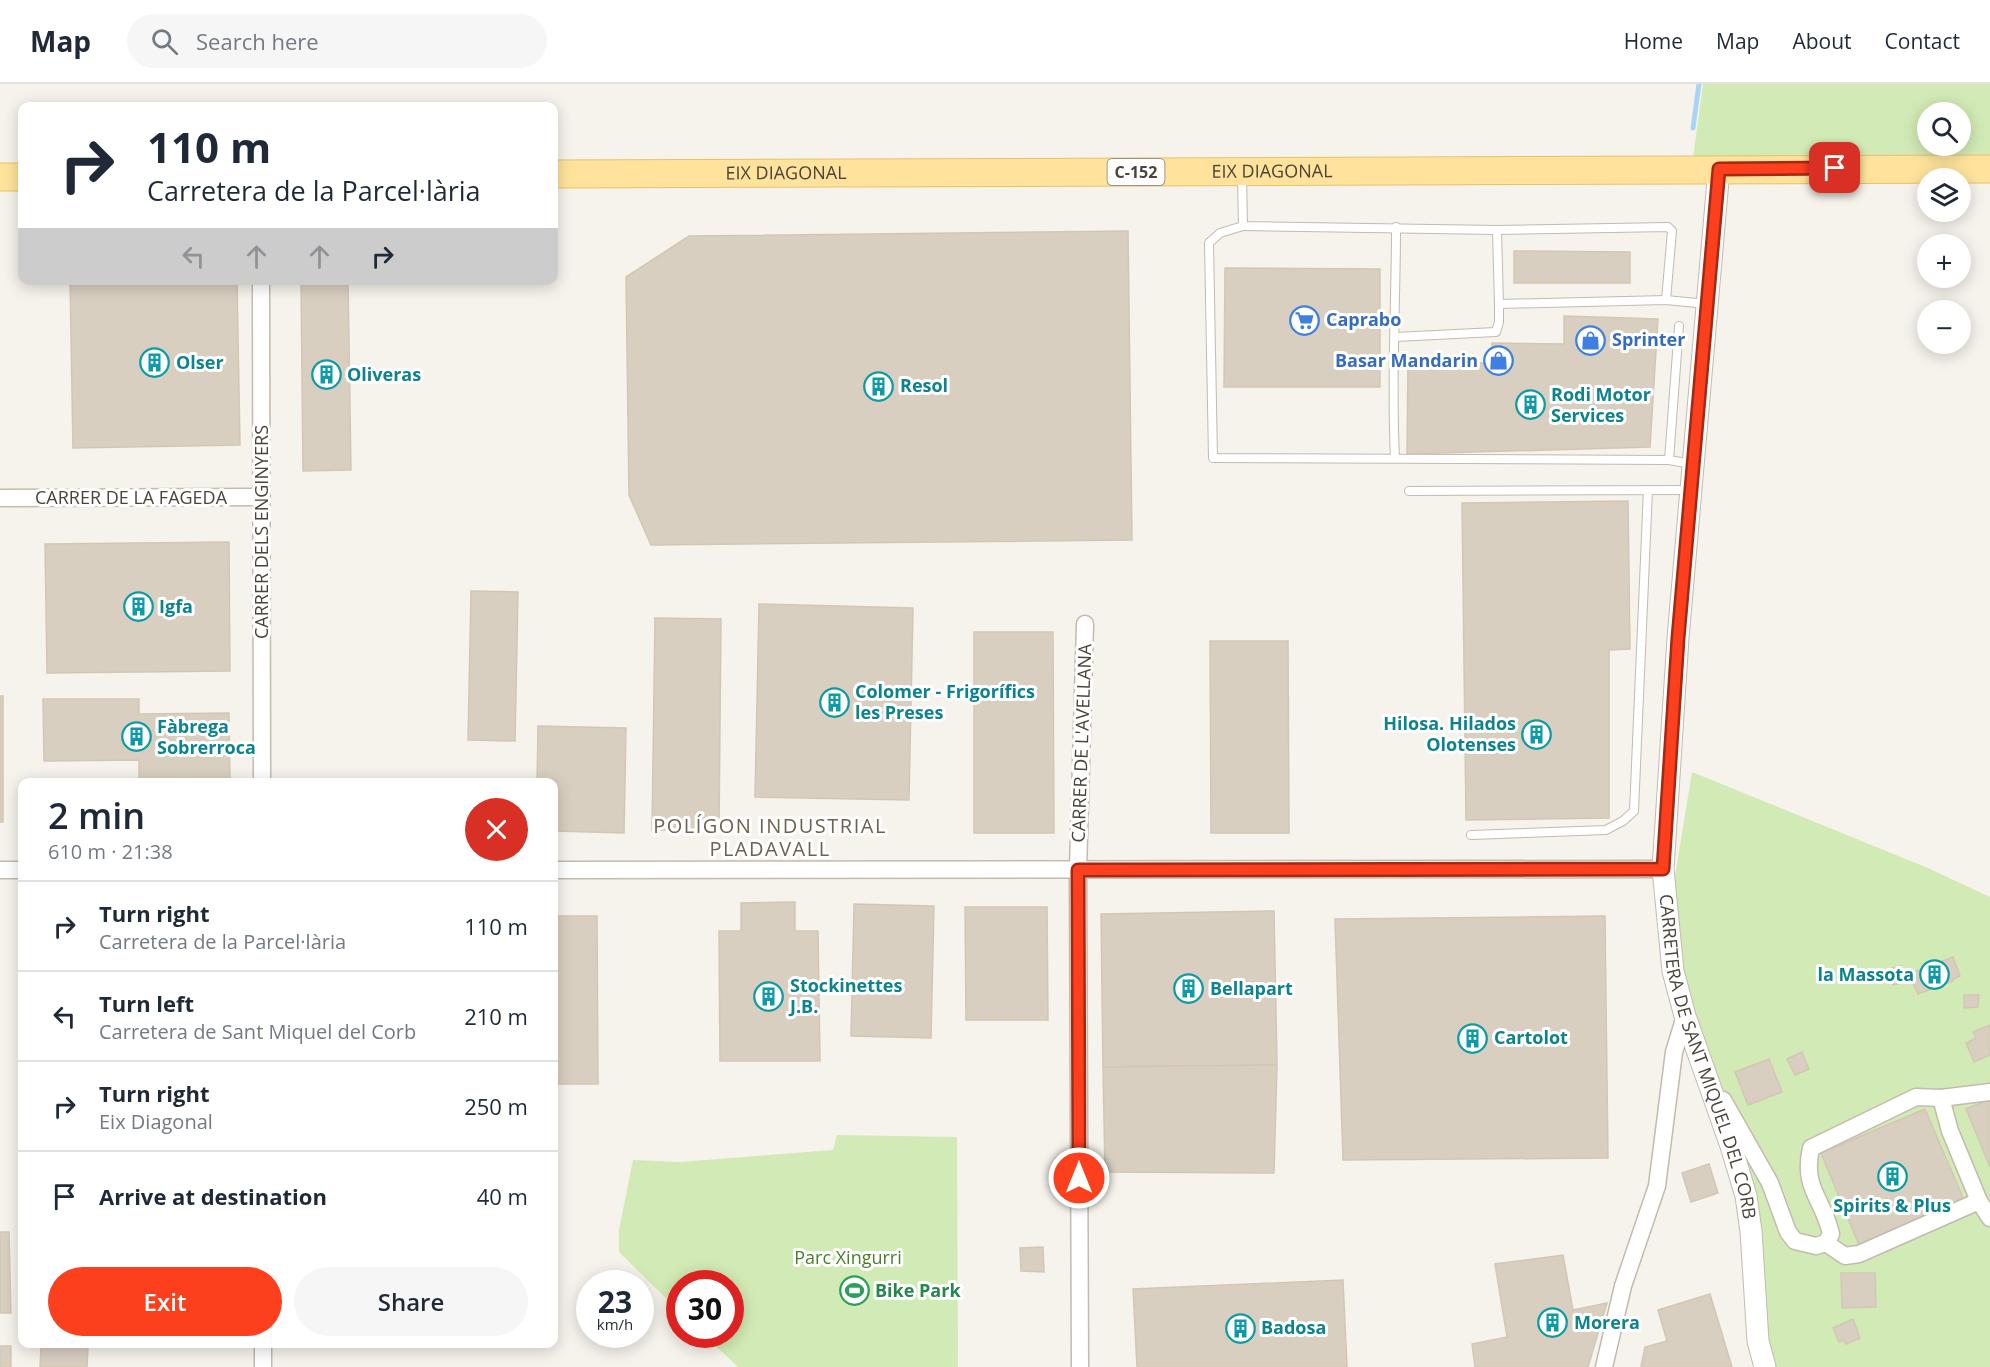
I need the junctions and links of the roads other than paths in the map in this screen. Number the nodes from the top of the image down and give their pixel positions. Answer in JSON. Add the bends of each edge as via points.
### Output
{"nodes":[{"id":1,"x":1719,"y":169,"type":"junction"},
{"id":2,"x":1990,"y":169,"type":"edge"},
{"id":3,"x":1242,"y":171,"type":"junction"},
{"id":4,"x":558,"y":174,"type":"edge"},
{"id":5,"x":0,"y":177,"type":"edge"},
{"id":6,"x":18,"y":177,"type":"edge"},
{"id":7,"x":1243,"y":226,"type":"junction"},
{"id":8,"x":1396,"y":227,"type":"junction"},
{"id":9,"x":1497,"y":230,"type":"junction"},
{"id":10,"x":261,"y":285,"type":"edge"},
{"id":11,"x":1666,"y":300,"type":"junction"},
{"id":12,"x":1499,"y":304,"type":"junction"},
{"id":13,"x":1707,"y":304,"type":"junction"},
{"id":14,"x":1679,"y":326,"type":"dead end"},
{"id":15,"x":1395,"y":337,"type":"junction"},
{"id":16,"x":1395,"y":458,"type":"junction"},
{"id":17,"x":1669,"y":460,"type":"junction"},
{"id":18,"x":1693,"y":464,"type":"junction"},
{"id":19,"x":1648,"y":490,"type":"junction"},
{"id":20,"x":1691,"y":490,"type":"junction"},
{"id":21,"x":1409,"y":491,"type":"dead end"},
{"id":22,"x":261,"y":497,"type":"junction"},
{"id":23,"x":0,"y":498,"type":"edge"},
{"id":24,"x":1085,"y":624,"type":"dead end"},
{"id":25,"x":262,"y":778,"type":"edge"},
{"id":26,"x":1471,"y":835,"type":"dead end"},
{"id":27,"x":1663,"y":869,"type":"junction"},
{"id":28,"x":0,"y":870,"type":"edge"},
{"id":29,"x":18,"y":870,"type":"edge"},
{"id":30,"x":558,"y":870,"type":"edge"},
{"id":31,"x":1078,"y":870,"type":"junction"},
{"id":32,"x":1685,"y":1016,"type":"junction"},
{"id":33,"x":1701,"y":1063,"type":"junction"},
{"id":34,"x":1990,"y":1092,"type":"edge"},
{"id":35,"x":1941,"y":1098,"type":"junction"},
{"id":36,"x":1979,"y":1202,"type":"junction"},
{"id":37,"x":1990,"y":1218,"type":"edge"},
{"id":38,"x":1826,"y":1243,"type":"junction"},
{"id":39,"x":263,"y":1348,"type":"edge"},
{"id":40,"x":263,"y":1367,"type":"edge"},
{"id":41,"x":1080,"y":1367,"type":"edge"},
{"id":42,"x":1604,"y":1367,"type":"edge"},
{"id":43,"x":1765,"y":1367,"type":"edge"}],
"edges":[{"from":1,"to":2,"type":"main road","name":"EIX DIAGONAL","number":"C-152"},
{"from":1,"to":3,"type":"main road","name":"EIX DIAGONAL","number":"C-152"},
{"from":1,"to":13,"type":"street","name":"CARRETERA DE SANT MIQUEL DEL CORB"},
{"from":3,"to":4,"type":"main road","name":"EIX DIAGONAL","number":"C-152"},
{"from":3,"to":7,"type":"lane"},
{"from":5,"to":6,"type":"main road"},
{"from":7,"to":8,"type":"lane"},
{"from":7,"to":16,"type":"lane","via":[[1220,232],[1209,243],[1213,458]]},
{"from":8,"to":9,"type":"lane"},
{"from":8,"to":15,"type":"lane"},
{"from":9,"to":11,"type":"lane","via":[[1668,227],[1672,231]]},
{"from":9,"to":12,"type":"lane"},
{"from":10,"to":22,"type":"street","name":"CARRER DELS ENGINYERS"},
{"from":11,"to":12,"type":"lane"},
{"from":11,"to":13,"type":"lane"},
{"from":12,"to":15,"type":"lane","via":[[1498,330],[1494,332]]},
{"from":13,"to":18,"type":"street","name":"CARRETERA DE SANT MIQUEL DEL CORB"},
{"from":14,"to":17,"type":"lane"},
{"from":15,"to":16,"type":"lane"},
{"from":16,"to":17,"type":"lane"},
{"from":17,"to":18,"type":"lane"},
{"from":18,"to":20,"type":"street","name":"CARRETERA DE SANT MIQUEL DEL CORB"},
{"from":19,"to":20,"type":"lane"},
{"from":19,"to":21,"type":"lane"},
{"from":19,"to":26,"type":"lane","via":[[1634,811],[1606,830]]},
{"from":20,"to":27,"type":"street","name":"CARRETERA DE SANT MIQUEL DEL CORB"},
{"from":22,"to":23,"type":"street","name":"CARRER DE LA FAGEDA"},
{"from":22,"to":25,"type":"street","name":"CARRER DELS ENGINYERS"},
{"from":24,"to":31,"type":"street","name":"CARRER DE L'AVELLANA"},
{"from":27,"to":31,"type":"street"},
{"from":27,"to":32,"type":"street","name":"CARRETERA DE SANT MIQUEL DEL CORB","via":[[1673,972]]},
{"from":28,"to":29,"type":"street"},
{"from":30,"to":31,"type":"street"},
{"from":31,"to":41,"type":"street","name":"CARRER DE L'AVELLANA"},
{"from":32,"to":33,"type":"street","name":"CARRETERA DE SANT MIQUEL DEL CORB"},
{"from":32,"to":42,"type":"street","via":[[1674,1052],[1657,1186],[1623,1286]]},
{"from":33,"to":38,"type":"street","via":[[1770,1183],[1788,1232],[1804,1244]]},
{"from":33,"to":43,"type":"street","name":"CARRETERA DE SANT MIQUEL DEL CORB","via":[[1746,1196],[1758,1341]]},
{"from":34,"to":35,"type":"street"},
{"from":35,"to":36,"type":"street"},
{"from":35,"to":38,"type":"street","via":[[1916,1097],[1811,1148],[1808,1177],[1828,1221],[1831,1234]]},
{"from":36,"to":37,"type":"street"},
{"from":36,"to":38,"type":"street","via":[[1859,1254],[1845,1256]]},
{"from":39,"to":40,"type":"street"}]}
